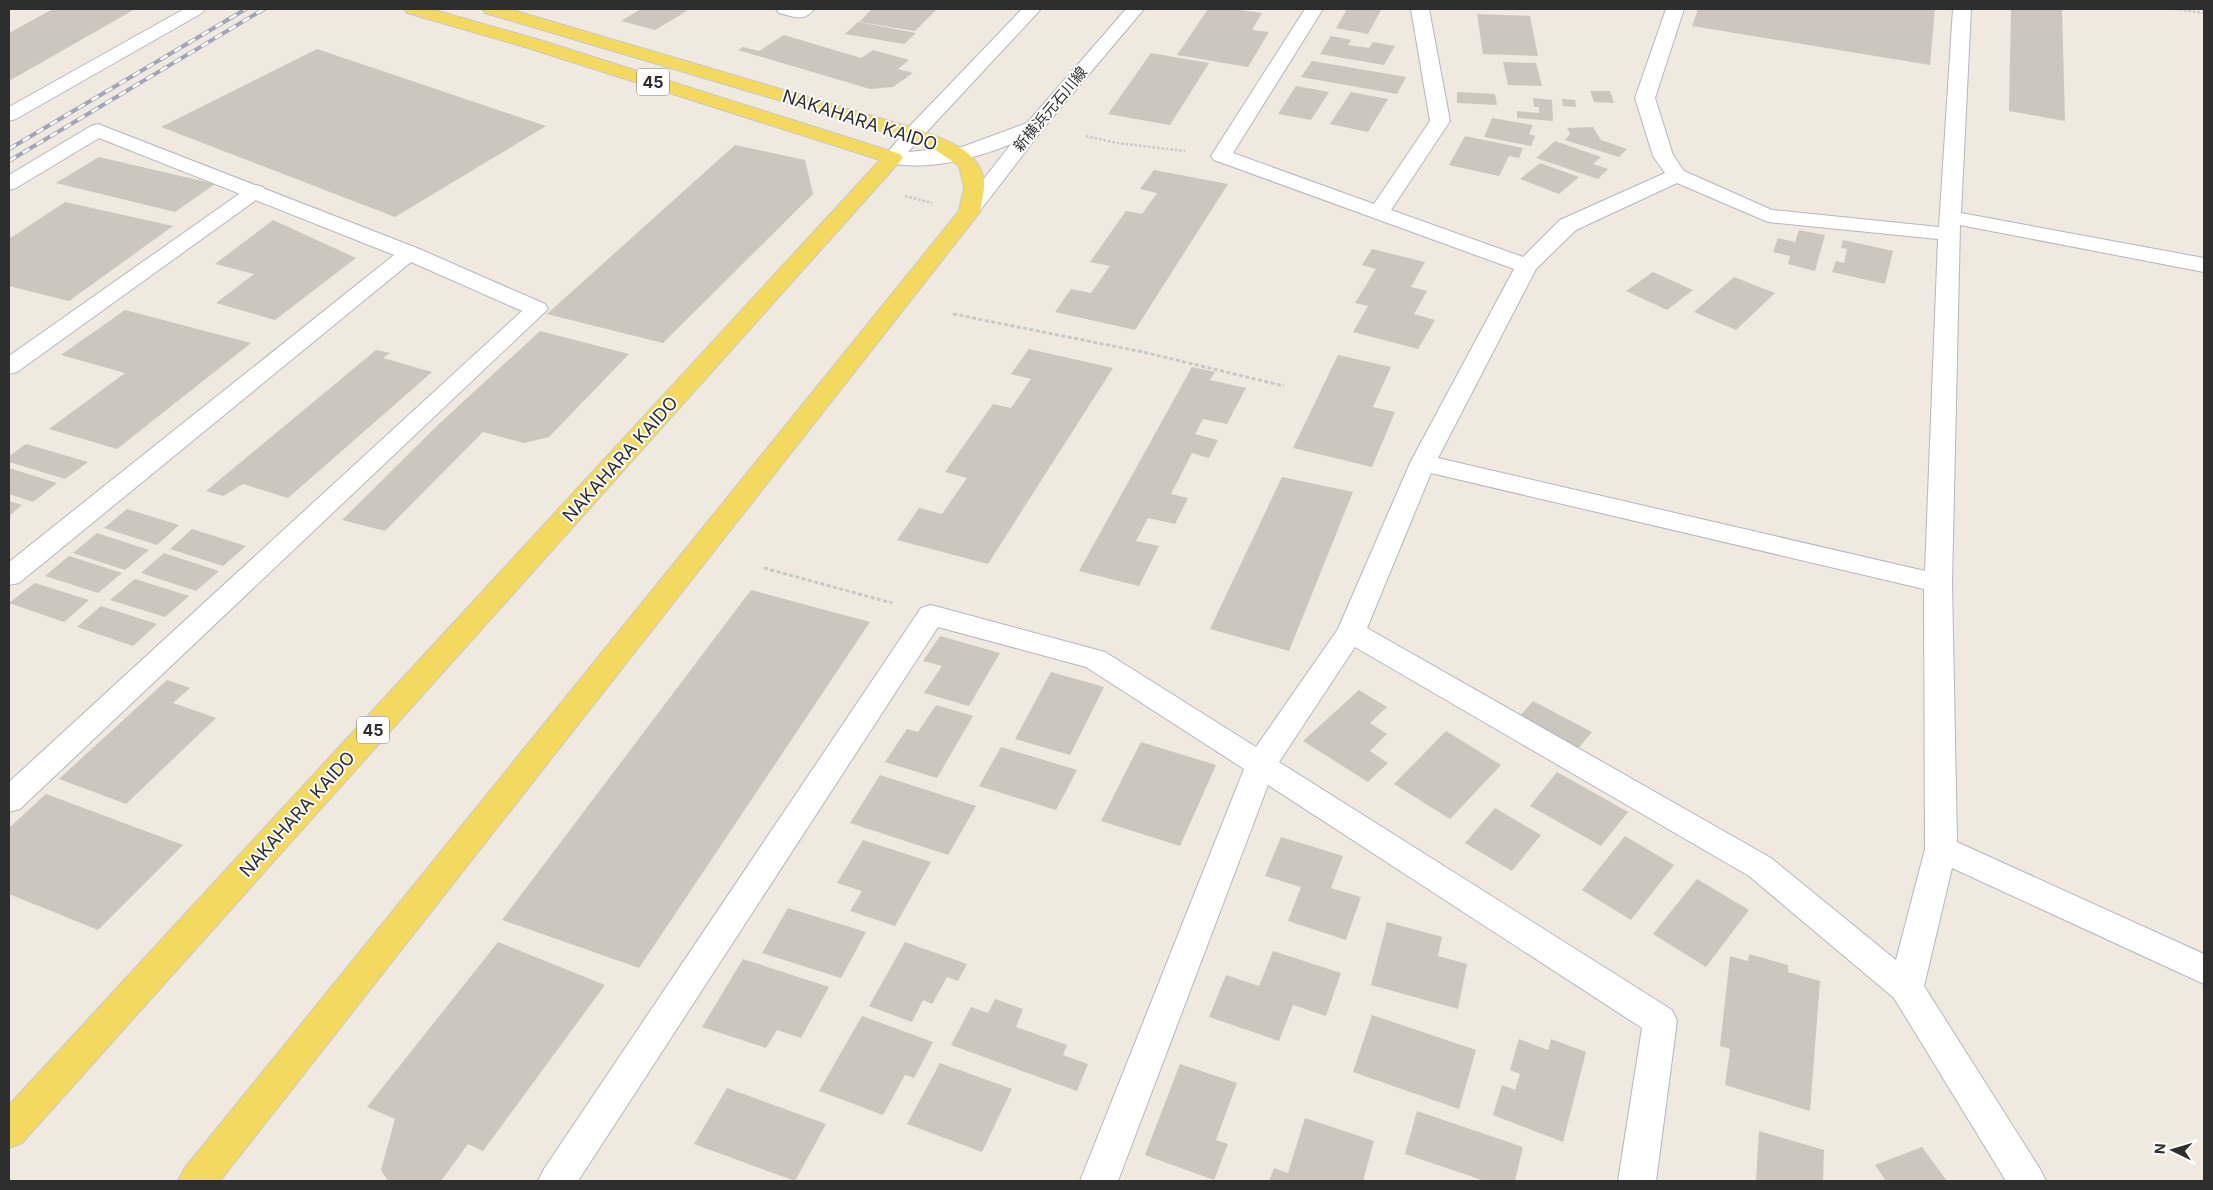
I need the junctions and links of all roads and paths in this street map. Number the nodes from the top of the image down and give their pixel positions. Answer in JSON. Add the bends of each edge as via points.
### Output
{"nodes":[{"id":1,"x":196,"y":9,"type":"edge"},
{"id":2,"x":413,"y":9,"type":"edge"},
{"id":3,"x":491,"y":9,"type":"edge"},
{"id":4,"x":785,"y":9,"type":"edge"},
{"id":5,"x":805,"y":9,"type":"edge"},
{"id":6,"x":1032,"y":9,"type":"edge"},
{"id":7,"x":1135,"y":9,"type":"edge"},
{"id":8,"x":1314,"y":9,"type":"edge"},
{"id":9,"x":1420,"y":9,"type":"edge"},
{"id":10,"x":1675,"y":9,"type":"edge"},
{"id":11,"x":1962,"y":9,"type":"edge"},
{"id":12,"x":2175,"y":9,"type":"edge"},
{"id":13,"x":2204,"y":13,"type":"edge"},
{"id":14,"x":9,"y":114,"type":"edge"},
{"id":15,"x":1035,"y":126,"type":"junction"},
{"id":16,"x":913,"y":134,"type":"junction"},
{"id":17,"x":1086,"y":136,"type":"dead end"},
{"id":18,"x":1187,"y":151,"type":"dead end"},
{"id":19,"x":957,"y":154,"type":"junction"},
{"id":20,"x":893,"y":158,"type":"junction"},
{"id":21,"x":1677,"y":175,"type":"junction"},
{"id":22,"x":9,"y":184,"type":"edge"},
{"id":23,"x":256,"y":191,"type":"junction"},
{"id":24,"x":898,"y":194,"type":"dead end"},
{"id":25,"x":940,"y":204,"type":"dead end"},
{"id":26,"x":969,"y":212,"type":"junction"},
{"id":27,"x":1379,"y":213,"type":"junction"},
{"id":28,"x":1950,"y":225,"type":"junction"},
{"id":29,"x":409,"y":253,"type":"junction"},
{"id":30,"x":2204,"y":265,"type":"edge"},
{"id":31,"x":1527,"y":266,"type":"junction"},
{"id":32,"x":953,"y":314,"type":"dead end"},
{"id":33,"x":9,"y":367,"type":"edge"},
{"id":34,"x":1284,"y":386,"type":"dead end"},
{"id":35,"x":1423,"y":463,"type":"junction"},
{"id":36,"x":764,"y":568,"type":"dead end"},
{"id":37,"x":9,"y":576,"type":"edge"},
{"id":38,"x":1938,"y":583,"type":"junction"},
{"id":39,"x":931,"y":615,"type":"junction"},
{"id":40,"x":1351,"y":632,"type":"junction"},
{"id":41,"x":1261,"y":764,"type":"junction"},
{"id":42,"x":9,"y":800,"type":"edge"},
{"id":43,"x":1941,"y":849,"type":"junction"},
{"id":44,"x":2204,"y":970,"type":"edge"},
{"id":45,"x":1906,"y":988,"type":"junction"},
{"id":46,"x":9,"y":1131,"type":"edge"},
{"id":47,"x":197,"y":1181,"type":"edge"},
{"id":48,"x":557,"y":1181,"type":"edge"},
{"id":49,"x":1099,"y":1181,"type":"edge"},
{"id":50,"x":1638,"y":1181,"type":"edge"},
{"id":51,"x":2027,"y":1181,"type":"edge"}],
"edges":[{"from":1,"to":14,"type":"street"},
{"from":2,"to":20,"type":"main road","name":"NAKAHARA KAIDO","number":"45"},
{"from":3,"to":16,"type":"main road","name":"NAKAHARA KAIDO","number":"45"},
{"from":4,"to":5,"type":"street","via":[[800,13]]},
{"from":6,"to":16,"type":"street"},
{"from":7,"to":15,"type":"street","name":"新横浜元石川線"},
{"from":8,"to":27,"type":"street","via":[[1220,156]]},
{"from":9,"to":27,"type":"street","via":[[1440,121]]},
{"from":10,"to":21,"type":"street","via":[[1645,98],[1663,156]]},
{"from":11,"to":28,"type":"street"},
{"from":12,"to":13,"type":"path"},
{"from":15,"to":19,"type":"street","via":[[983,149]]},
{"from":15,"to":26,"type":"street","name":"新横浜元石川線"},
{"from":16,"to":19,"type":"main road","name":"NAKAHARA KAIDO","number":"45"},
{"from":16,"to":20,"type":"street"},
{"from":17,"to":18,"type":"path","via":[[1116,143]]},
{"from":19,"to":20,"type":"street"},
{"from":19,"to":26,"type":"main road","name":"NAKAHARA KAIDO","number":"45","via":[[968,163],[974,187]]},
{"from":20,"to":46,"type":"main road","name":"NAKAHARA KAIDO","number":"45"},
{"from":21,"to":28,"type":"street","via":[[1768,216]]},
{"from":21,"to":31,"type":"street","via":[[1568,225]]},
{"from":22,"to":23,"type":"street","via":[[98,130]]},
{"from":23,"to":29,"type":"street"},
{"from":23,"to":33,"type":"street"},
{"from":24,"to":25,"type":"path"},
{"from":26,"to":47,"type":"main road","name":"NAKAHARA KAIDO","number":"45"},
{"from":27,"to":31,"type":"street"},
{"from":28,"to":30,"type":"street"},
{"from":28,"to":38,"type":"street"},
{"from":29,"to":37,"type":"street"},
{"from":29,"to":42,"type":"street","via":[[537,309]]},
{"from":31,"to":35,"type":"street"},
{"from":32,"to":34,"type":"path","via":[[1143,352]]},
{"from":35,"to":38,"type":"street"},
{"from":35,"to":40,"type":"street"},
{"from":36,"to":39,"type":"path"},
{"from":38,"to":43,"type":"street"},
{"from":39,"to":41,"type":"street","via":[[1095,659]]},
{"from":39,"to":48,"type":"street"},
{"from":40,"to":41,"type":"street"},
{"from":40,"to":45,"type":"street","via":[[1760,867]]},
{"from":41,"to":49,"type":"street"},
{"from":41,"to":50,"type":"street","via":[[1660,1021]]},
{"from":43,"to":44,"type":"street"},
{"from":43,"to":45,"type":"street"},
{"from":45,"to":51,"type":"street"}]}
